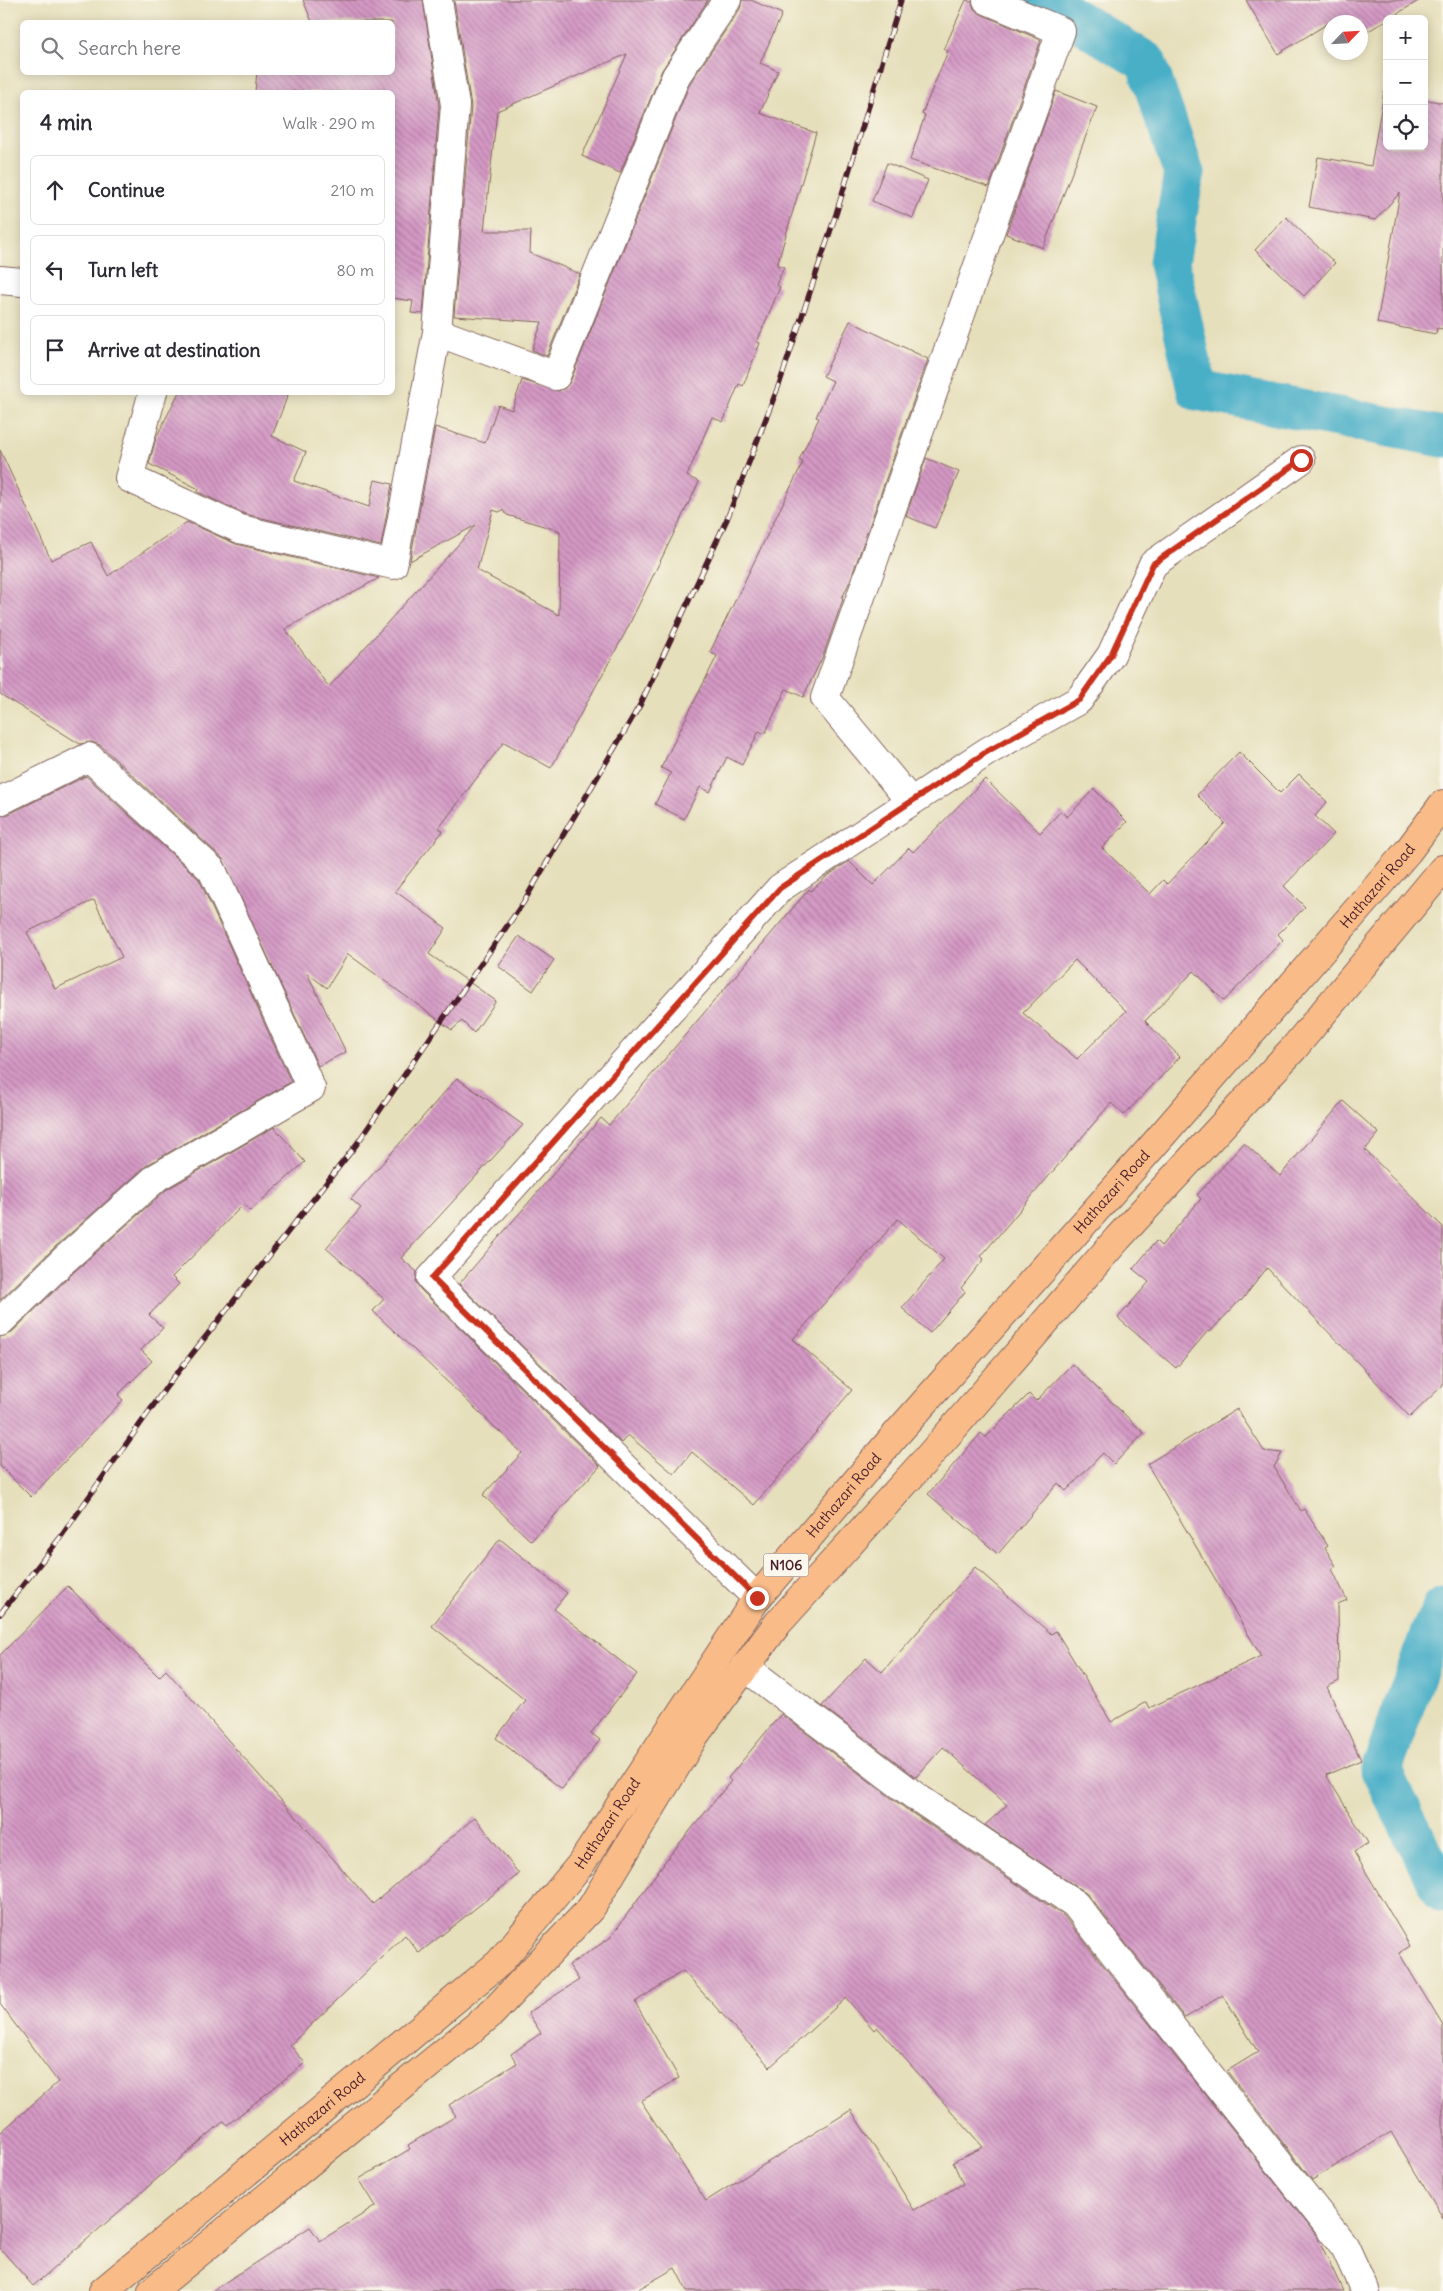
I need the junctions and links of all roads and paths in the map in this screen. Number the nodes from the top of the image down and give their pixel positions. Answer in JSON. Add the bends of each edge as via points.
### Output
{"nodes":[{"id":1,"x":438,"y":0,"type":"edge"},
{"id":2,"x":727,"y":0,"type":"edge"},
{"id":3,"x":987,"y":0,"type":"edge"},
{"id":4,"x":0,"y":280,"type":"edge"},
{"id":5,"x":20,"y":282,"type":"edge"},
{"id":6,"x":437,"y":332,"type":"junction"},
{"id":7,"x":152,"y":395,"type":"edge"},
{"id":8,"x":1301,"y":460,"type":"dead end"},
{"id":9,"x":0,"y":801,"type":"edge"},
{"id":10,"x":911,"y":802,"type":"junction"},
{"id":11,"x":1443,"y":804,"type":"edge"},
{"id":12,"x":1443,"y":869,"type":"edge"},
{"id":13,"x":0,"y":1322,"type":"edge"},
{"id":14,"x":757,"y":1598,"type":"junction"},
{"id":15,"x":745,"y":1667,"type":"junction"},
{"id":16,"x":103,"y":2291,"type":"edge"},
{"id":17,"x":152,"y":2291,"type":"edge"},
{"id":18,"x":1365,"y":2291,"type":"edge"}],
"edges":[{"from":1,"to":6,"type":"street","via":[[455,105]]},
{"from":2,"to":6,"type":"street","via":[[676,76],[556,376]]},
{"from":3,"to":10,"type":"street","via":[[1062,31],[825,698]]},
{"from":4,"to":5,"type":"street"},
{"from":6,"to":7,"type":"street","via":[[393,565],[240,528],[129,478]]},
{"from":8,"to":10,"type":"street","via":[[1153,564],[1111,655],[1079,700],[988,751]]},
{"from":9,"to":13,"type":"street","via":[[89,757],[212,870],[311,1088],[157,1177]]},
{"from":10,"to":14,"type":"street","via":[[780,888],[432,1278]]},
{"from":11,"to":14,"type":"highway","name":"Hathazari Road","number":"N106","via":[[1408,851],[1158,1141],[892,1439]]},
{"from":12,"to":15,"type":"highway","name":"Hathazari Road","number":"N106","via":[[1294,1048],[1118,1238],[930,1455],[778,1623]]},
{"from":14,"to":16,"type":"highway","name":"Hathazari Road","number":"N106","via":[[581,1864],[498,1963]]},
{"from":15,"to":17,"type":"highway","name":"Hathazari Road","number":"N106","via":[[695,1735],[591,1908],[492,2013]]},
{"from":15,"to":18,"type":"street","via":[[915,1796],[1075,1904],[1345,2247]]}]}
